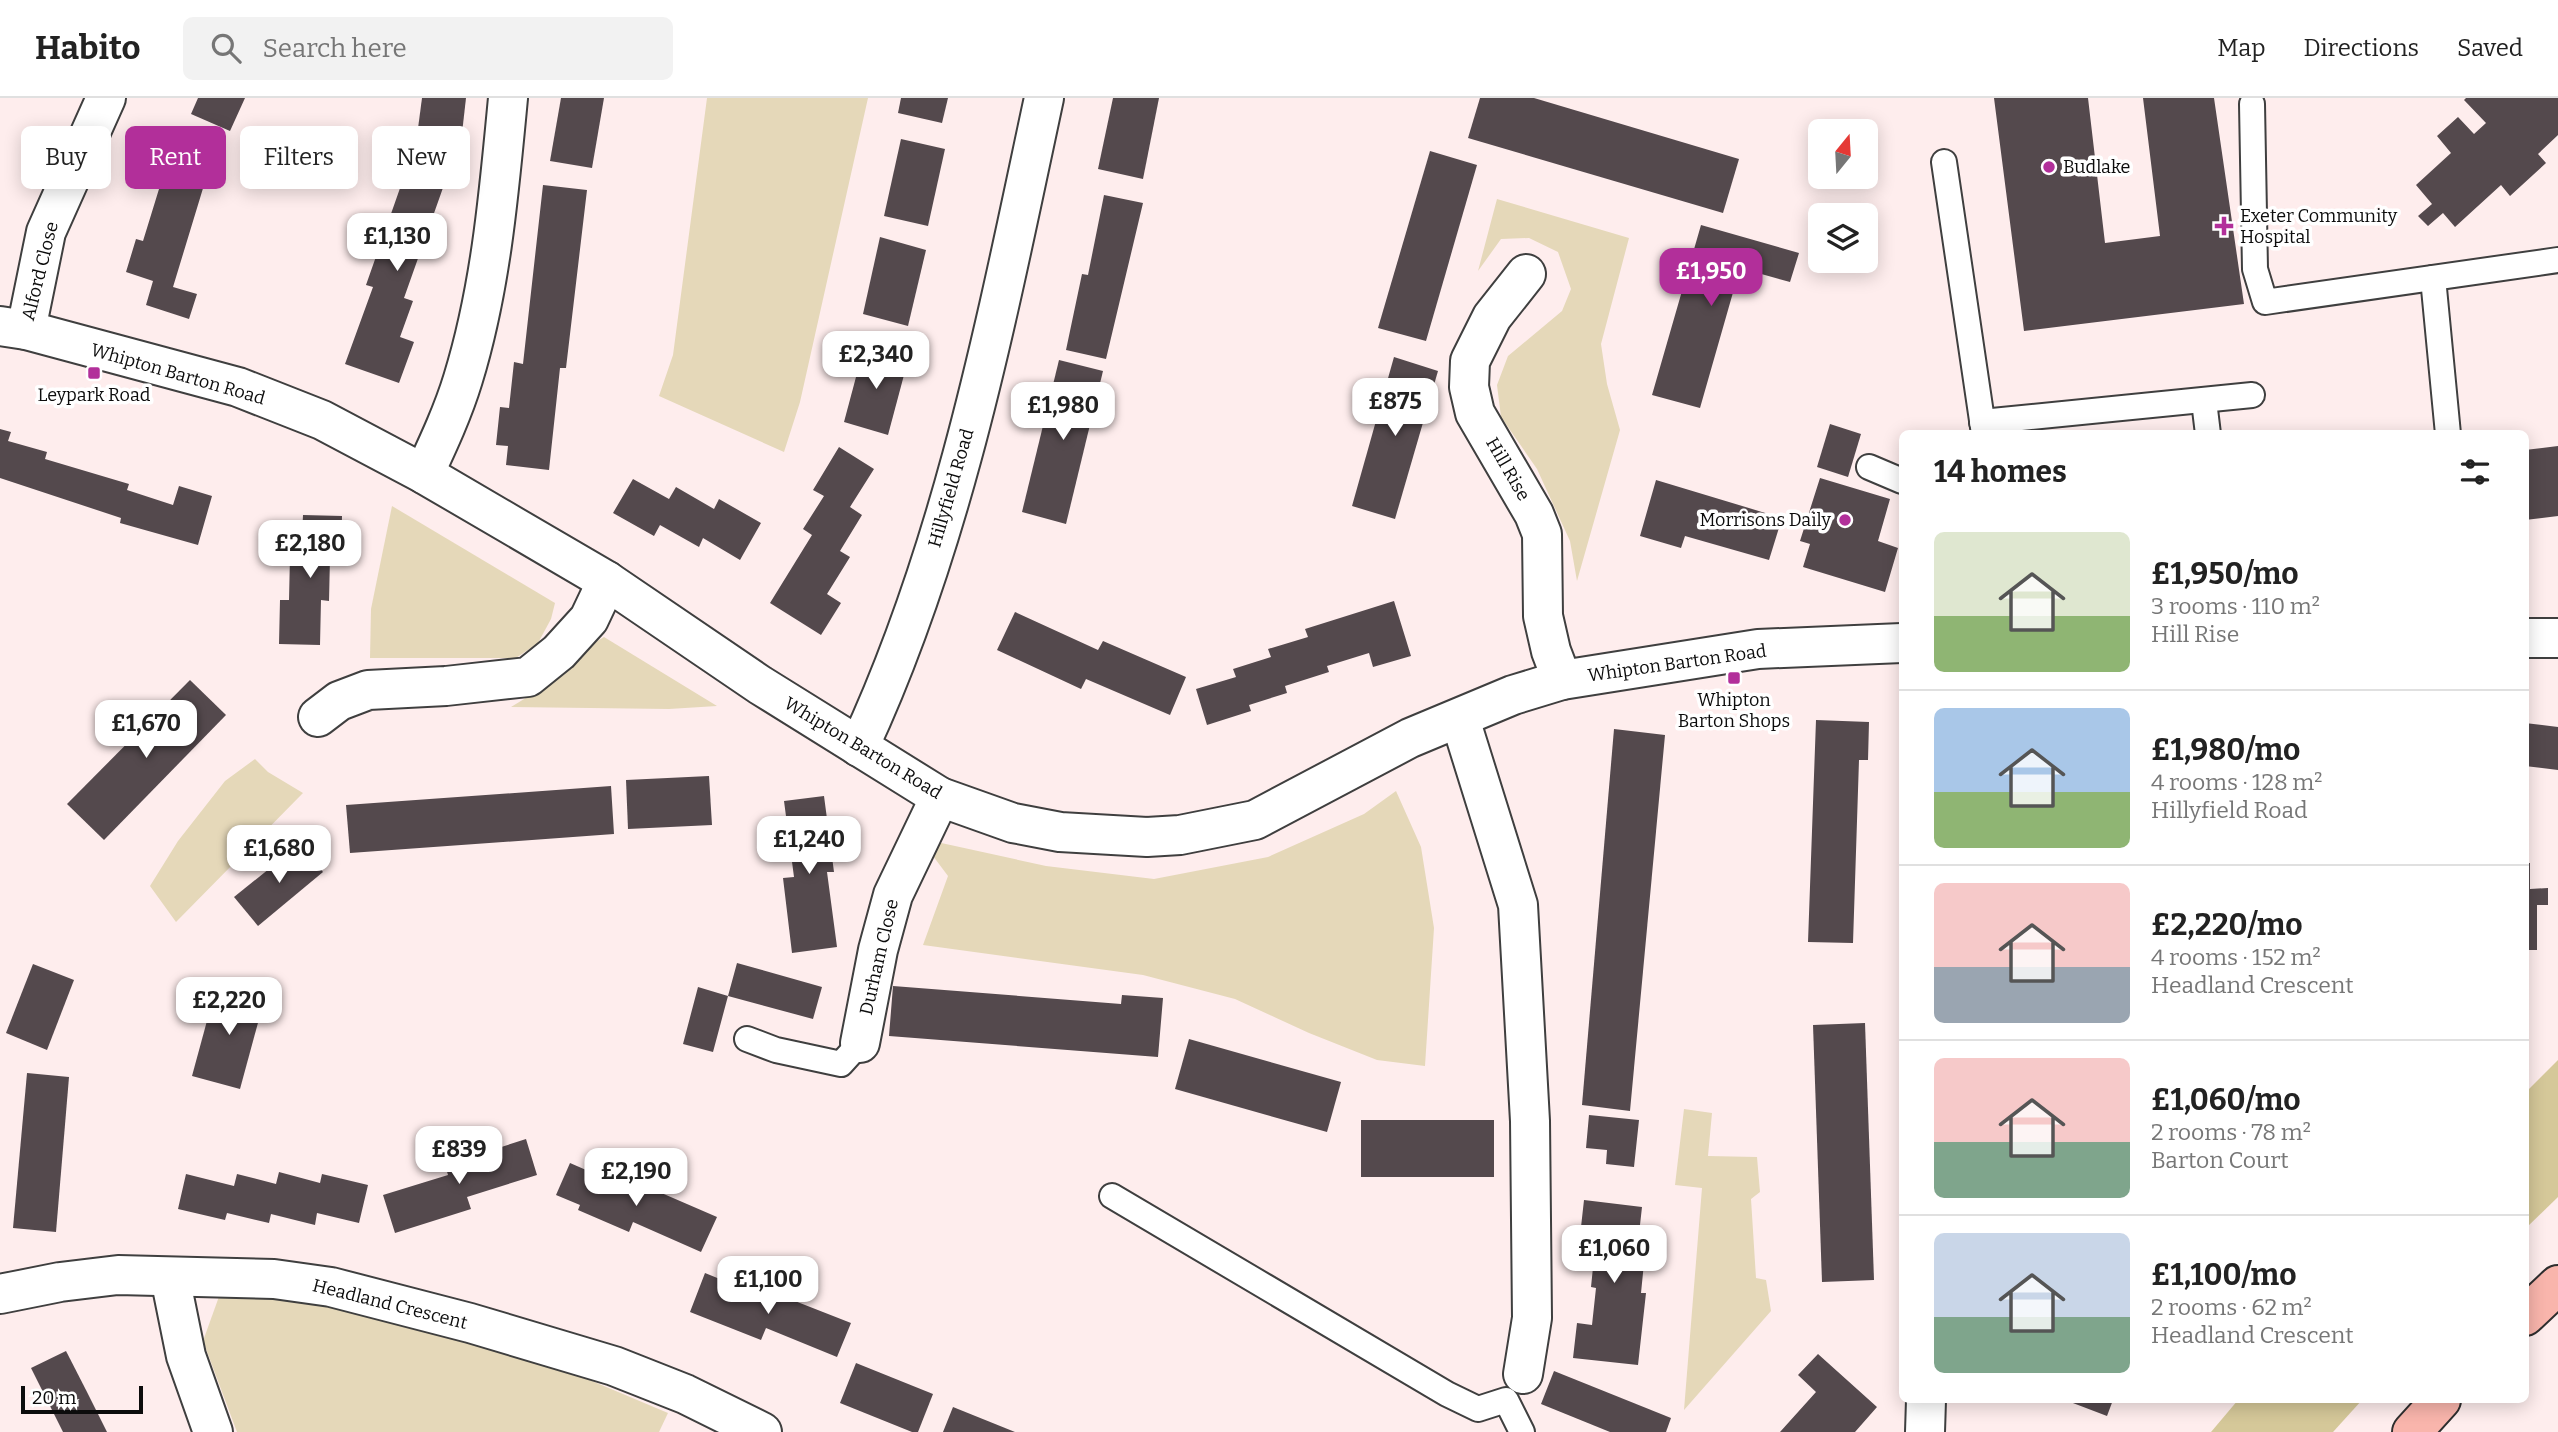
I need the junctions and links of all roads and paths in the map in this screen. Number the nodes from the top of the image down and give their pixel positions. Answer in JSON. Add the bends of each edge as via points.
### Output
{"nodes":[{"id":1,"x":106,"y":98,"type":"edge"},
{"id":2,"x":508,"y":98,"type":"edge"},
{"id":3,"x":1044,"y":98,"type":"edge"},
{"id":4,"x":2252,"y":103,"type":"dead end"},
{"id":5,"x":1944,"y":162,"type":"dead end"},
{"id":6,"x":2558,"y":260,"type":"edge"},
{"id":7,"x":1525,"y":274,"type":"dead end"},
{"id":8,"x":2433,"y":278,"type":"junction"},
{"id":9,"x":13,"y":328,"type":"edge"},
{"id":10,"x":2252,"y":395,"type":"dead end"},
{"id":11,"x":2204,"y":401,"type":"junction"},
{"id":12,"x":1983,"y":428,"type":"edge"},
{"id":13,"x":2208,"y":430,"type":"edge"},
{"id":14,"x":2448,"y":430,"type":"edge"},
{"id":15,"x":1869,"y":467,"type":"dead end"},
{"id":16,"x":424,"y":474,"type":"junction"},
{"id":17,"x":1899,"y":480,"type":"edge"},
{"id":18,"x":607,"y":580,"type":"junction"},
{"id":19,"x":2529,"y":638,"type":"edge"},
{"id":20,"x":2558,"y":638,"type":"edge"},
{"id":21,"x":1899,"y":643,"type":"edge"},
{"id":22,"x":1562,"y":680,"type":"junction"},
{"id":23,"x":318,"y":717,"type":"dead end"},
{"id":24,"x":1460,"y":719,"type":"junction"},
{"id":25,"x":859,"y":747,"type":"junction"},
{"id":26,"x":940,"y":797,"type":"junction"},
{"id":27,"x":747,"y":1039,"type":"dead end"},
{"id":28,"x":860,"y":1043,"type":"joint"},
{"id":29,"x":1112,"y":1196,"type":"dead end"},
{"id":30,"x":170,"y":1278,"type":"junction"},
{"id":31,"x":2558,"y":1285,"type":"edge"},
{"id":32,"x":0,"y":1294,"type":"edge"},
{"id":33,"x":2529,"y":1313,"type":"edge"},
{"id":34,"x":1514,"y":1387,"type":"junction"},
{"id":35,"x":1926,"y":1403,"type":"edge"},
{"id":36,"x":2438,"y":1403,"type":"edge"},
{"id":37,"x":213,"y":1432,"type":"edge"},
{"id":38,"x":762,"y":1432,"type":"edge"},
{"id":39,"x":1522,"y":1432,"type":"edge"},
{"id":40,"x":1925,"y":1432,"type":"edge"},
{"id":41,"x":2412,"y":1432,"type":"edge"}],
"edges":[{"from":1,"to":9,"type":"street","name":"Alford Close","via":[[46,232]]},
{"from":2,"to":16,"type":"street","via":[[495,231],[481,306],[463,380]]},
{"from":3,"to":25,"type":"street","name":"Hillyfield Road","via":[[955,482],[921,594]]},
{"from":4,"to":8,"type":"lane","via":[[2255,269],[2265,302]]},
{"from":5,"to":12,"type":"lane"},
{"from":6,"to":8,"type":"lane"},
{"from":7,"to":22,"type":"street","name":"Hill Rise","via":[[1470,361],[1469,387],[1475,413],[1542,534],[1543,616]]},
{"from":8,"to":14,"type":"lane"},
{"from":9,"to":16,"type":"street","name":"Whipton Barton Road","via":[[238,387],[322,420]]},
{"from":10,"to":11,"type":"lane"},
{"from":11,"to":12,"type":"lane"},
{"from":11,"to":13,"type":"lane"},
{"from":15,"to":17,"type":"lane"},
{"from":16,"to":18,"type":"street","name":"Whipton Barton Road"},
{"from":18,"to":23,"type":"street","via":[[589,619],[528,677],[368,690],[339,701]]},
{"from":18,"to":25,"type":"street","name":"Whipton Barton Road"},
{"from":19,"to":20,"type":"street"},
{"from":21,"to":22,"type":"street","name":"Whipton Barton Road","via":[[1758,649]]},
{"from":22,"to":24,"type":"street","name":"Whipton Barton Road"},
{"from":24,"to":26,"type":"street","name":"Whipton Barton Road","via":[[1410,738],[1255,820],[1180,835],[1060,832],[1013,823]]},
{"from":24,"to":34,"type":"street","via":[[1518,905],[1528,1091],[1532,1318]]},
{"from":25,"to":26,"type":"street","name":"Whipton Barton Road"},
{"from":26,"to":28,"type":"street","name":"Durham Close","via":[[892,895]]},
{"from":27,"to":28,"type":"lane","via":[[841,1063]]},
{"from":29,"to":34,"type":"lane","via":[[1478,1409]]},
{"from":30,"to":32,"type":"street","name":"Headland Crescent","via":[[118,1275]]},
{"from":30,"to":37,"type":"street","via":[[187,1356]]},
{"from":30,"to":38,"type":"street","name":"Headland Crescent","via":[[274,1279],[351,1291],[614,1366]]},
{"from":31,"to":33,"type":"main road"},
{"from":34,"to":39,"type":"lane"},
{"from":35,"to":40,"type":"street"},
{"from":36,"to":41,"type":"main road"}]}
